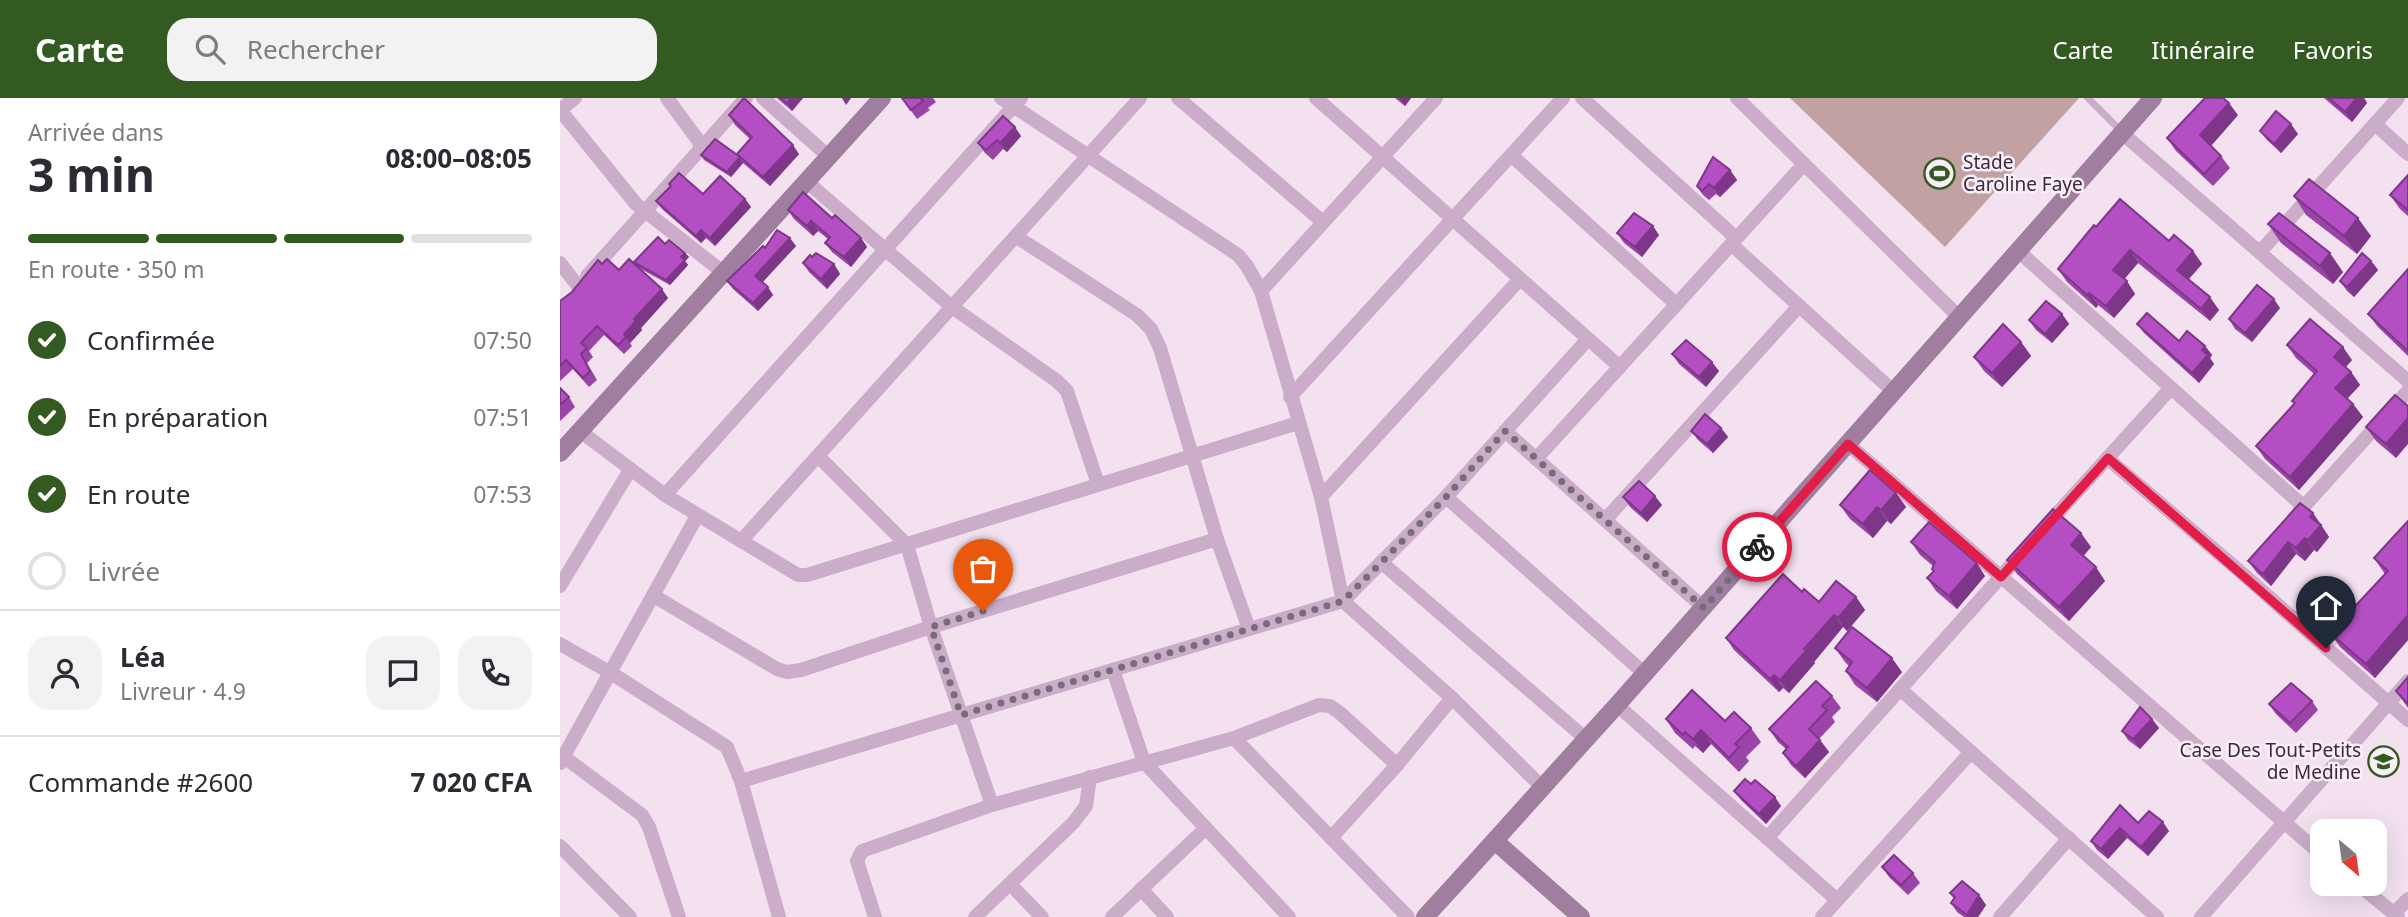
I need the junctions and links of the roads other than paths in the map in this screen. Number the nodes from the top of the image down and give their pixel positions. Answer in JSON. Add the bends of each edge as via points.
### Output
{"nodes":[{"id":1,"x":575,"y":98,"type":"edge"},
{"id":2,"x":667,"y":98,"type":"edge"},
{"id":3,"x":746,"y":98,"type":"edge"},
{"id":4,"x":762,"y":98,"type":"edge"},
{"id":5,"x":882,"y":98,"type":"edge"},
{"id":6,"x":1140,"y":98,"type":"edge"},
{"id":7,"x":1178,"y":98,"type":"edge"},
{"id":8,"x":1316,"y":98,"type":"edge"},
{"id":9,"x":1436,"y":98,"type":"edge"},
{"id":10,"x":1563,"y":98,"type":"edge"},
{"id":11,"x":1582,"y":98,"type":"edge"},
{"id":12,"x":1737,"y":98,"type":"edge"},
{"id":13,"x":2088,"y":98,"type":"edge"},
{"id":14,"x":2153,"y":98,"type":"edge"},
{"id":15,"x":2398,"y":98,"type":"edge"},
{"id":16,"x":1012,"y":101,"type":"edge"},
{"id":17,"x":560,"y":110,"type":"edge"},
{"id":18,"x":2375,"y":124,"type":"junction"},
{"id":19,"x":2122,"y":133,"type":"junction"},
{"id":20,"x":703,"y":147,"type":"junction"},
{"id":21,"x":2408,"y":154,"type":"edge"},
{"id":22,"x":1088,"y":155,"type":"junction"},
{"id":23,"x":1511,"y":155,"type":"junction"},
{"id":24,"x":828,"y":156,"type":"junction"},
{"id":25,"x":1382,"y":157,"type":"junction"},
{"id":26,"x":1804,"y":164,"type":"junction"},
{"id":27,"x":806,"y":181,"type":"junction"},
{"id":28,"x":645,"y":211,"type":"junction"},
{"id":29,"x":1452,"y":219,"type":"junction"},
{"id":30,"x":1323,"y":222,"type":"junction"},
{"id":31,"x":1017,"y":237,"type":"junction"},
{"id":32,"x":1733,"y":241,"type":"junction"},
{"id":33,"x":886,"y":249,"type":"junction"},
{"id":34,"x":2017,"y":250,"type":"junction"},
{"id":35,"x":2260,"y":252,"type":"junction"},
{"id":36,"x":560,"y":263,"type":"edge"},
{"id":37,"x":724,"y":272,"type":"junction"},
{"id":38,"x":1520,"y":279,"type":"junction"},
{"id":39,"x":1261,"y":291,"type":"junction"},
{"id":40,"x":1676,"y":304,"type":"junction"},
{"id":41,"x":1799,"y":306,"type":"junction"},
{"id":42,"x":953,"y":307,"type":"junction"},
{"id":43,"x":1959,"y":317,"type":"junction"},
{"id":44,"x":1588,"y":339,"type":"junction"},
{"id":45,"x":1620,"y":367,"type":"junction"},
{"id":46,"x":2408,"y":381,"type":"edge"},
{"id":47,"x":2171,"y":388,"type":"junction"},
{"id":48,"x":1894,"y":391,"type":"junction"},
{"id":49,"x":2408,"y":391,"type":"edge"},
{"id":50,"x":1290,"y":397,"type":"junction"},
{"id":51,"x":1298,"y":423,"type":"junction"},
{"id":52,"x":580,"y":431,"type":"junction"},
{"id":53,"x":1505,"y":431,"type":"junction"},
{"id":54,"x":1848,"y":444,"type":"junction"},
{"id":55,"x":560,"y":453,"type":"edge"},
{"id":56,"x":819,"y":457,"type":"junction"},
{"id":57,"x":1192,"y":457,"type":"junction"},
{"id":58,"x":2108,"y":458,"type":"junction"},
{"id":59,"x":1536,"y":459,"type":"junction"},
{"id":60,"x":630,"y":470,"type":"junction"},
{"id":61,"x":1098,"y":484,"type":"junction"},
{"id":62,"x":665,"y":495,"type":"junction"},
{"id":63,"x":1321,"y":497,"type":"junction"},
{"id":64,"x":1446,"y":497,"type":"junction"},
{"id":65,"x":2304,"y":507,"type":"junction"},
{"id":66,"x":697,"y":516,"type":"junction"},
{"id":67,"x":1605,"y":520,"type":"junction"},
{"id":68,"x":2286,"y":526,"type":"edge"},
{"id":69,"x":1217,"y":539,"type":"junction"},
{"id":70,"x":741,"y":541,"type":"junction"},
{"id":71,"x":907,"y":545,"type":"junction"},
{"id":72,"x":1381,"y":562,"type":"junction"},
{"id":73,"x":2001,"y":577,"type":"junction"},
{"id":74,"x":560,"y":586,"type":"edge"},
{"id":75,"x":654,"y":596,"type":"junction"},
{"id":76,"x":1343,"y":601,"type":"junction"},
{"id":77,"x":1704,"y":608,"type":"junction"},
{"id":78,"x":931,"y":627,"type":"junction"},
{"id":79,"x":1249,"y":629,"type":"junction"},
{"id":80,"x":560,"y":644,"type":"edge"},
{"id":81,"x":1113,"y":670,"type":"junction"},
{"id":82,"x":611,"y":673,"type":"junction"},
{"id":83,"x":1644,"y":674,"type":"junction"},
{"id":84,"x":2408,"y":681,"type":"edge"},
{"id":85,"x":1900,"y":689,"type":"junction"},
{"id":86,"x":1452,"y":698,"type":"junction"},
{"id":87,"x":2389,"y":703,"type":"junction"},
{"id":88,"x":1617,"y":705,"type":"junction"},
{"id":89,"x":961,"y":715,"type":"junction"},
{"id":90,"x":2408,"y":720,"type":"edge"},
{"id":91,"x":1234,"y":738,"type":"junction"},
{"id":92,"x":1586,"y":739,"type":"junction"},
{"id":93,"x":1970,"y":752,"type":"junction"},
{"id":94,"x":562,"y":760,"type":"edge"},
{"id":95,"x":1144,"y":762,"type":"junction"},
{"id":96,"x":1397,"y":765,"type":"junction"},
{"id":97,"x":1090,"y":777,"type":"junction"},
{"id":98,"x":741,"y":782,"type":"junction"},
{"id":99,"x":1542,"y":787,"type":"junction"},
{"id":100,"x":992,"y":805,"type":"junction"},
{"id":101,"x":2283,"y":823,"type":"junction"},
{"id":102,"x":1206,"y":828,"type":"junction"},
{"id":103,"x":1331,"y":838,"type":"junction"},
{"id":104,"x":1766,"y":838,"type":"junction"},
{"id":105,"x":2069,"y":838,"type":"junction"},
{"id":106,"x":1496,"y":842,"type":"junction"},
{"id":107,"x":2310,"y":845,"type":"edge"},
{"id":108,"x":560,"y":846,"type":"edge"},
{"id":109,"x":1010,"y":884,"type":"junction"},
{"id":110,"x":1141,"y":890,"type":"junction"},
{"id":111,"x":2373,"y":896,"type":"edge"},
{"id":112,"x":2408,"y":899,"type":"edge"},
{"id":113,"x":1837,"y":900,"type":"junction"},
{"id":114,"x":2396,"y":915,"type":"edge"},
{"id":115,"x":630,"y":917,"type":"edge"},
{"id":116,"x":680,"y":917,"type":"edge"},
{"id":117,"x":779,"y":917,"type":"edge"},
{"id":118,"x":875,"y":917,"type":"edge"},
{"id":119,"x":975,"y":917,"type":"edge"},
{"id":120,"x":1042,"y":917,"type":"edge"},
{"id":121,"x":1112,"y":917,"type":"edge"},
{"id":122,"x":1167,"y":917,"type":"edge"},
{"id":123,"x":1289,"y":917,"type":"edge"},
{"id":124,"x":1408,"y":917,"type":"edge"},
{"id":125,"x":1425,"y":917,"type":"edge"},
{"id":126,"x":1581,"y":917,"type":"edge"},
{"id":127,"x":1822,"y":917,"type":"edge"},
{"id":128,"x":2000,"y":917,"type":"edge"},
{"id":129,"x":2157,"y":917,"type":"edge"},
{"id":130,"x":2201,"y":917,"type":"edge"}],
"edges":[{"from":1,"to":17,"type":"street"},
{"from":2,"to":20,"type":"street"},
{"from":3,"to":20,"type":"street"},
{"from":4,"to":24,"type":"street"},
{"from":5,"to":24,"type":"main road"},
{"from":6,"to":22,"type":"street"},
{"from":7,"to":30,"type":"street"},
{"from":8,"to":25,"type":"street"},
{"from":9,"to":25,"type":"street"},
{"from":10,"to":23,"type":"street"},
{"from":11,"to":32,"type":"street"},
{"from":12,"to":26,"type":"street"},
{"from":13,"to":19,"type":"lane"},
{"from":14,"to":19,"type":"main road"},
{"from":15,"to":18,"type":"street"},
{"from":16,"to":22,"type":"street"},
{"from":16,"to":33,"type":"street"},
{"from":17,"to":28,"type":"street"},
{"from":18,"to":21,"type":"street"},
{"from":18,"to":35,"type":"street"},
{"from":19,"to":34,"type":"main road"},
{"from":19,"to":35,"type":"street"},
{"from":20,"to":28,"type":"street"},
{"from":22,"to":31,"type":"street"},
{"from":22,"to":39,"type":"street","via":[[1238,255]]},
{"from":23,"to":29,"type":"street"},
{"from":23,"to":40,"type":"street"},
{"from":24,"to":27,"type":"main road"},
{"from":25,"to":29,"type":"street"},
{"from":25,"to":30,"type":"street"},
{"from":26,"to":32,"type":"street"},
{"from":26,"to":43,"type":"street"},
{"from":27,"to":33,"type":"street"},
{"from":27,"to":37,"type":"main road"},
{"from":28,"to":36,"type":"street","via":[[573,291]]},
{"from":28,"to":37,"type":"street"},
{"from":29,"to":38,"type":"street"},
{"from":29,"to":50,"type":"street"},
{"from":30,"to":39,"type":"street"},
{"from":31,"to":42,"type":"street"},
{"from":31,"to":57,"type":"street","via":[[1151,328]]},
{"from":32,"to":40,"type":"street"},
{"from":32,"to":41,"type":"street"},
{"from":33,"to":42,"type":"street"},
{"from":33,"to":62,"type":"street"},
{"from":34,"to":43,"type":"main road"},
{"from":34,"to":47,"type":"street"},
{"from":35,"to":46,"type":"street"},
{"from":37,"to":52,"type":"main road"},
{"from":38,"to":44,"type":"street"},
{"from":38,"to":63,"type":"street"},
{"from":39,"to":50,"type":"street"},
{"from":40,"to":45,"type":"street"},
{"from":41,"to":48,"type":"street"},
{"from":41,"to":67,"type":"street"},
{"from":42,"to":56,"type":"street"},
{"from":42,"to":61,"type":"street","via":[[1067,391]]},
{"from":43,"to":48,"type":"main road"},
{"from":44,"to":45,"type":"street"},
{"from":44,"to":53,"type":"street"},
{"from":45,"to":59,"type":"street"},
{"from":47,"to":58,"type":"street"},
{"from":47,"to":65,"type":"street"},
{"from":48,"to":54,"type":"main road"},
{"from":49,"to":65,"type":"street"},
{"from":50,"to":51,"type":"street"},
{"from":51,"to":57,"type":"street"},
{"from":51,"to":63,"type":"street"},
{"from":52,"to":55,"type":"main road"},
{"from":52,"to":60,"type":"street"},
{"from":53,"to":59,"type":"street"},
{"from":53,"to":64,"type":"street"},
{"from":54,"to":73,"type":"street"},
{"from":54,"to":77,"type":"main road"},
{"from":56,"to":70,"type":"street"},
{"from":56,"to":71,"type":"street"},
{"from":57,"to":61,"type":"street"},
{"from":57,"to":69,"type":"street"},
{"from":58,"to":73,"type":"street"},
{"from":58,"to":87,"type":"street","via":[[2248,569]]},
{"from":59,"to":67,"type":"street"},
{"from":60,"to":62,"type":"street"},
{"from":60,"to":74,"type":"street"},
{"from":61,"to":71,"type":"street"},
{"from":62,"to":66,"type":"street"},
{"from":63,"to":76,"type":"street"},
{"from":64,"to":72,"type":"street"},
{"from":64,"to":83,"type":"street"},
{"from":65,"to":68,"type":"street"},
{"from":66,"to":70,"type":"street"},
{"from":66,"to":75,"type":"street"},
{"from":67,"to":77,"type":"street"},
{"from":69,"to":78,"type":"street"},
{"from":69,"to":79,"type":"street"},
{"from":70,"to":71,"type":"street","via":[[798,575]]},
{"from":71,"to":78,"type":"street"},
{"from":72,"to":76,"type":"street"},
{"from":72,"to":92,"type":"street"},
{"from":73,"to":85,"type":"street"},
{"from":73,"to":101,"type":"street"},
{"from":75,"to":78,"type":"street","via":[[787,672]]},
{"from":75,"to":82,"type":"street"},
{"from":76,"to":79,"type":"street"},
{"from":76,"to":86,"type":"street"},
{"from":77,"to":83,"type":"main road"},
{"from":78,"to":89,"type":"street"},
{"from":79,"to":81,"type":"street"},
{"from":80,"to":82,"type":"street"},
{"from":81,"to":89,"type":"street"},
{"from":81,"to":95,"type":"street"},
{"from":82,"to":94,"type":"street"},
{"from":82,"to":98,"type":"street","via":[[727,747]]},
{"from":83,"to":88,"type":"main road"},
{"from":84,"to":87,"type":"street"},
{"from":85,"to":93,"type":"street"},
{"from":85,"to":104,"type":"street"},
{"from":86,"to":96,"type":"street"},
{"from":86,"to":99,"type":"street"},
{"from":87,"to":90,"type":"street"},
{"from":87,"to":101,"type":"street"},
{"from":88,"to":92,"type":"main road"},
{"from":88,"to":104,"type":"street"},
{"from":89,"to":98,"type":"street"},
{"from":89,"to":100,"type":"street"},
{"from":91,"to":95,"type":"street"},
{"from":91,"to":96,"type":"street","via":[[1319,705],[1330,706]]},
{"from":91,"to":103,"type":"street"},
{"from":92,"to":99,"type":"main road"},
{"from":93,"to":105,"type":"street"},
{"from":93,"to":113,"type":"street"},
{"from":94,"to":116,"type":"street","via":[[642,815]]},
{"from":95,"to":97,"type":"street"},
{"from":95,"to":102,"type":"street"},
{"from":96,"to":103,"type":"street"},
{"from":97,"to":100,"type":"street"},
{"from":97,"to":109,"type":"street","via":[[1086,806]]},
{"from":98,"to":117,"type":"street"},
{"from":99,"to":106,"type":"main road"},
{"from":100,"to":118,"type":"street","via":[[862,851],[857,861]]},
{"from":101,"to":107,"type":"street"},
{"from":101,"to":130,"type":"street"},
{"from":102,"to":110,"type":"street"},
{"from":102,"to":123,"type":"street"},
{"from":103,"to":124,"type":"street"},
{"from":104,"to":113,"type":"street"},
{"from":105,"to":128,"type":"street"},
{"from":105,"to":129,"type":"street"},
{"from":106,"to":125,"type":"main road"},
{"from":106,"to":126,"type":"main road"},
{"from":108,"to":115,"type":"street"},
{"from":109,"to":119,"type":"street"},
{"from":109,"to":120,"type":"street"},
{"from":110,"to":121,"type":"street"},
{"from":110,"to":122,"type":"street"},
{"from":111,"to":114,"type":"street"},
{"from":112,"to":114,"type":"street"},
{"from":113,"to":127,"type":"street"}]}
